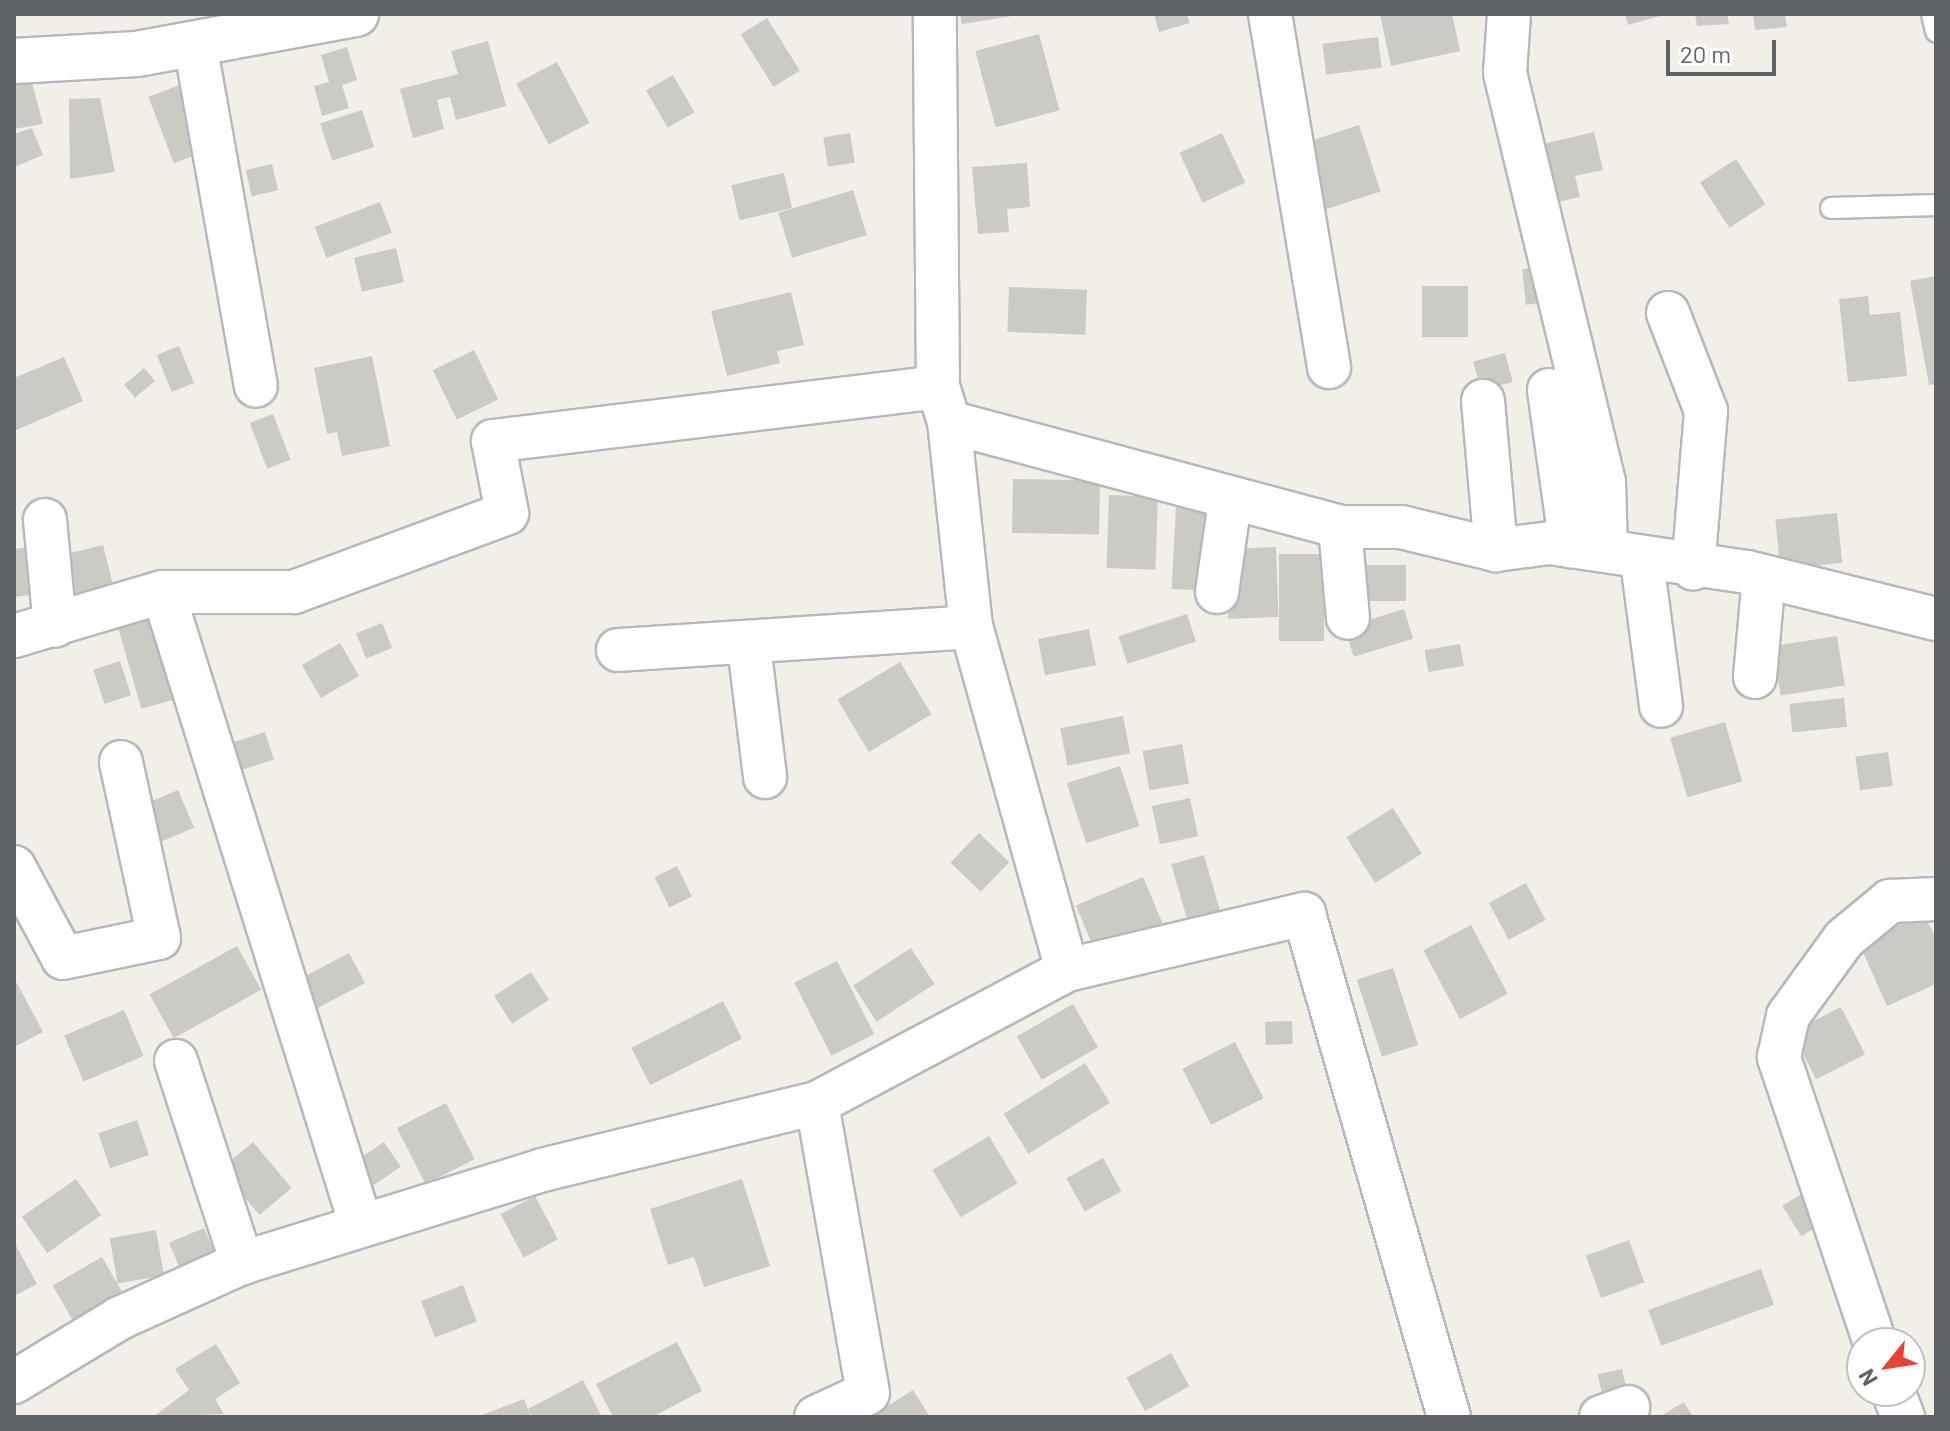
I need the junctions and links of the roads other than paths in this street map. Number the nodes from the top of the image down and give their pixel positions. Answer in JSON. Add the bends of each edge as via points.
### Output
{"nodes":[{"id":1,"x":356,"y":14,"type":"edge"},
{"id":2,"x":935,"y":14,"type":"edge"},
{"id":3,"x":1270,"y":14,"type":"edge"},
{"id":4,"x":1509,"y":14,"type":"edge"},
{"id":5,"x":1932,"y":14,"type":"edge"},
{"id":6,"x":290,"y":18,"type":"edge"},
{"id":7,"x":1936,"y":32,"type":"edge"},
{"id":8,"x":195,"y":44,"type":"junction"},
{"id":9,"x":14,"y":61,"type":"edge"},
{"id":10,"x":1936,"y":205,"type":"edge"},
{"id":11,"x":1831,"y":208,"type":"dead end"},
{"id":12,"x":1668,"y":313,"type":"dead end"},
{"id":13,"x":1329,"y":367,"type":"dead end"},
{"id":14,"x":256,"y":386,"type":"dead end"},
{"id":15,"x":1549,"y":390,"type":"dead end"},
{"id":16,"x":1483,"y":401,"type":"dead end"},
{"id":17,"x":944,"y":404,"type":"junction"},
{"id":18,"x":1230,"y":502,"type":"junction"},
{"id":19,"x":45,"y":520,"type":"dead end"},
{"id":20,"x":1340,"y":527,"type":"junction"},
{"id":21,"x":1496,"y":550,"type":"junction"},
{"id":22,"x":1606,"y":553,"type":"junction"},
{"id":23,"x":1693,"y":568,"type":"junction"},
{"id":24,"x":1764,"y":577,"type":"junction"},
{"id":25,"x":163,"y":592,"type":"junction"},
{"id":26,"x":1217,"y":592,"type":"dead end"},
{"id":27,"x":1348,"y":618,"type":"dead end"},
{"id":28,"x":1936,"y":619,"type":"edge"},
{"id":29,"x":55,"y":626,"type":"junction"},
{"id":30,"x":971,"y":627,"type":"junction"},
{"id":31,"x":14,"y":636,"type":"edge"},
{"id":32,"x":749,"y":646,"type":"junction"},
{"id":33,"x":618,"y":650,"type":"dead end"},
{"id":34,"x":1755,"y":677,"type":"dead end"},
{"id":35,"x":1661,"y":706,"type":"dead end"},
{"id":36,"x":121,"y":762,"type":"dead end"},
{"id":37,"x":765,"y":777,"type":"dead end"},
{"id":38,"x":14,"y":867,"type":"edge"},
{"id":39,"x":1936,"y":899,"type":"edge"},
{"id":40,"x":1067,"y":970,"type":"junction"},
{"id":41,"x":176,"y":1061,"type":"dead end"},
{"id":42,"x":817,"y":1103,"type":"junction"},
{"id":43,"x":361,"y":1225,"type":"junction"},
{"id":44,"x":242,"y":1263,"type":"junction"},
{"id":45,"x":1870,"y":1327,"type":"edge"},
{"id":46,"x":14,"y":1382,"type":"edge"},
{"id":47,"x":816,"y":1417,"type":"edge"},
{"id":48,"x":1449,"y":1417,"type":"edge"}],
"edges":[{"from":1,"to":6,"type":"main road"},
{"from":2,"to":17,"type":"street"},
{"from":3,"to":13,"type":"street"},
{"from":4,"to":22,"type":"street","via":[[1505,73],[1604,482]]},
{"from":5,"to":7,"type":"lane"},
{"from":6,"to":8,"type":"main road"},
{"from":8,"to":9,"type":"main road"},
{"from":8,"to":14,"type":"street"},
{"from":10,"to":11,"type":"lane"},
{"from":12,"to":23,"type":"street","via":[[1706,411]]},
{"from":15,"to":22,"type":"street"},
{"from":16,"to":21,"type":"street"},
{"from":17,"to":18,"type":"street"},
{"from":17,"to":25,"type":"street","via":[[493,441],[507,513],[294,592]]},
{"from":17,"to":30,"type":"street"},
{"from":18,"to":20,"type":"street"},
{"from":18,"to":26,"type":"street"},
{"from":19,"to":29,"type":"street"},
{"from":20,"to":21,"type":"street","via":[[1401,527]]},
{"from":20,"to":27,"type":"street"},
{"from":21,"to":22,"type":"street"},
{"from":22,"to":23,"type":"street"},
{"from":22,"to":35,"type":"street"},
{"from":23,"to":24,"type":"street"},
{"from":24,"to":28,"type":"street"},
{"from":24,"to":34,"type":"street"},
{"from":25,"to":29,"type":"street"},
{"from":25,"to":43,"type":"street"},
{"from":29,"to":31,"type":"street"},
{"from":30,"to":32,"type":"street"},
{"from":30,"to":40,"type":"street"},
{"from":32,"to":33,"type":"street"},
{"from":32,"to":37,"type":"street"},
{"from":36,"to":38,"type":"street","via":[[159,938],[63,958]]},
{"from":39,"to":45,"type":"street","via":[[1890,901],[1844,939],[1788,1016],[1779,1057]]},
{"from":40,"to":42,"type":"street"},
{"from":40,"to":48,"type":"street","via":[[1304,914]]},
{"from":41,"to":44,"type":"street"},
{"from":42,"to":43,"type":"street","via":[[542,1170]]},
{"from":42,"to":47,"type":"street","via":[[868,1393]]},
{"from":43,"to":44,"type":"street"},
{"from":44,"to":46,"type":"street","via":[[120,1318]]}]}
